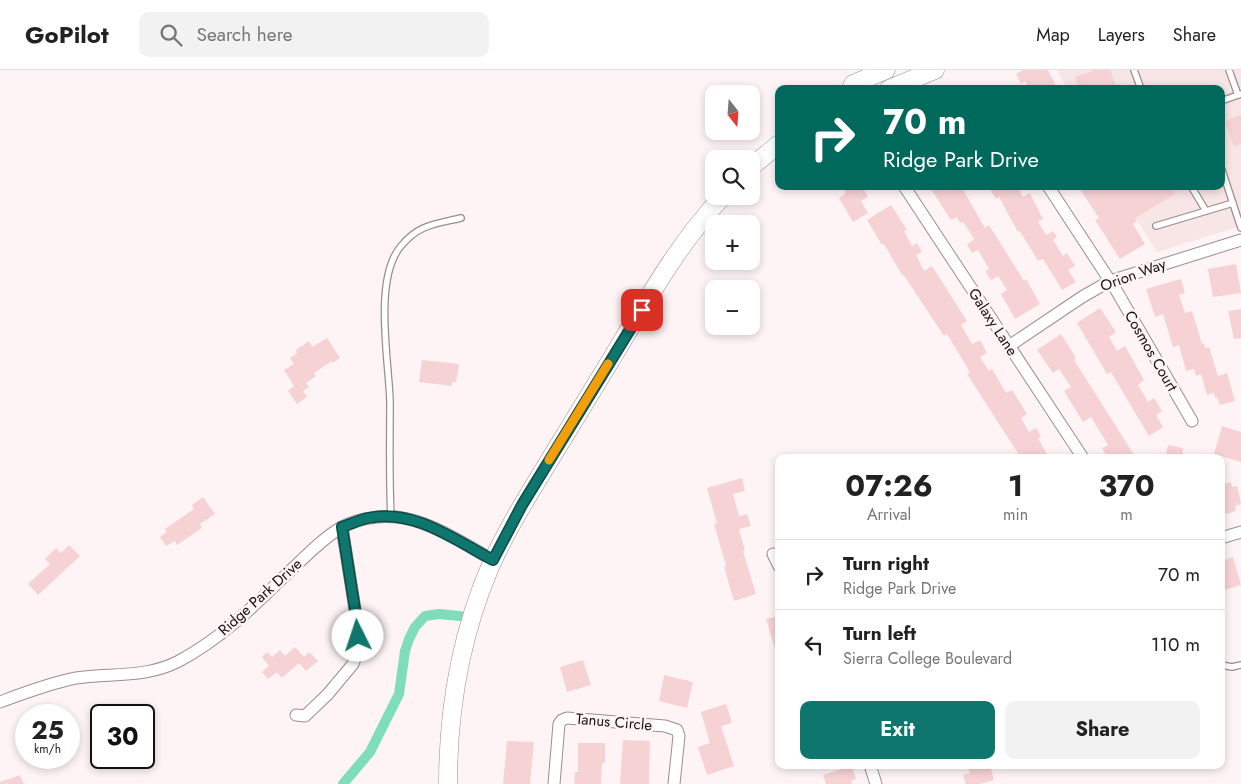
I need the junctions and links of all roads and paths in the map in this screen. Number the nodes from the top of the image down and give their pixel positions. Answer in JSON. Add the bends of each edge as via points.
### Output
{"nodes":[{"id":1,"x":935,"y":70,"type":"edge"},
{"id":2,"x":1134,"y":70,"type":"edge"},
{"id":3,"x":1229,"y":70,"type":"edge"},
{"id":4,"x":881,"y":71,"type":"edge"},
{"id":5,"x":853,"y":85,"type":"edge"},
{"id":6,"x":899,"y":85,"type":"edge"},
{"id":7,"x":1140,"y":85,"type":"edge"},
{"id":8,"x":1240,"y":95,"type":"edge"},
{"id":9,"x":1225,"y":100,"type":"edge"},
{"id":10,"x":775,"y":147,"type":"edge"},
{"id":11,"x":760,"y":160,"type":"edge"},
{"id":12,"x":1225,"y":179,"type":"edge"},
{"id":13,"x":907,"y":190,"type":"edge"},
{"id":14,"x":1051,"y":190,"type":"edge"},
{"id":15,"x":1193,"y":190,"type":"edge"},
{"id":16,"x":1233,"y":203,"type":"junction"},
{"id":17,"x":715,"y":205,"type":"edge"},
{"id":18,"x":1206,"y":211,"type":"junction"},
{"id":19,"x":461,"y":218,"type":"dead end"},
{"id":20,"x":1156,"y":226,"type":"dead end"},
{"id":21,"x":1241,"y":228,"type":"edge"},
{"id":22,"x":1241,"y":240,"type":"edge"},
{"id":23,"x":1110,"y":281,"type":"junction"},
{"id":24,"x":1009,"y":346,"type":"junction"},
{"id":25,"x":1192,"y":421,"type":"dead end"},
{"id":26,"x":1080,"y":454,"type":"edge"},
{"id":27,"x":391,"y":517,"type":"junction"},
{"id":28,"x":342,"y":527,"type":"junction"},
{"id":29,"x":1241,"y":532,"type":"edge"},
{"id":30,"x":1225,"y":537,"type":"edge"},
{"id":31,"x":773,"y":554,"type":"dead end"},
{"id":32,"x":775,"y":558,"type":"edge"},
{"id":33,"x":493,"y":560,"type":"junction"},
{"id":34,"x":1241,"y":665,"type":"edge"},
{"id":35,"x":1225,"y":666,"type":"edge"},
{"id":36,"x":2,"y":703,"type":"edge"},
{"id":37,"x":296,"y":715,"type":"dead end"},
{"id":38,"x":871,"y":769,"type":"edge"},
{"id":39,"x":448,"y":784,"type":"edge"},
{"id":40,"x":554,"y":784,"type":"edge"},
{"id":41,"x":674,"y":784,"type":"edge"},
{"id":42,"x":876,"y":784,"type":"edge"}],
"edges":[{"from":1,"to":6,"type":"main road"},
{"from":2,"to":7,"type":"lane"},
{"from":3,"to":8,"type":"lane"},
{"from":4,"to":5,"type":"main road"},
{"from":8,"to":9,"type":"lane"},
{"from":10,"to":11,"type":"main road"},
{"from":12,"to":16,"type":"lane"},
{"from":13,"to":24,"type":"street","name":"Galaxy Lane"},
{"from":14,"to":23,"type":"street","name":"Cosmos Court"},
{"from":15,"to":18,"type":"lane"},
{"from":16,"to":18,"type":"lane"},
{"from":16,"to":21,"type":"lane"},
{"from":17,"to":33,"type":"main road","via":[[667,268],[522,505]]},
{"from":18,"to":20,"type":"lane"},
{"from":19,"to":27,"type":"lane","via":[[421,228],[400,246],[389,270],[384,313],[390,402],[388,464]]},
{"from":22,"to":23,"type":"street","name":"Orion Way"},
{"from":23,"to":24,"type":"street","name":"Orion Way"},
{"from":23,"to":25,"type":"street","name":"Cosmos Court"},
{"from":24,"to":26,"type":"street","name":"Galaxy Lane"},
{"from":27,"to":28,"type":"street","name":"Ridge Park Drive","via":[[369,518]]},
{"from":27,"to":33,"type":"street","name":"Ridge Park Drive","via":[[419,522]]},
{"from":28,"to":36,"type":"street","name":"Ridge Park Drive","via":[[305,556],[234,625],[178,661],[157,670],[135,674],[74,678]]},
{"from":28,"to":37,"type":"street","via":[[357,622],[358,650],[353,664],[328,694],[305,716]]},
{"from":29,"to":30,"type":"street"},
{"from":31,"to":32,"type":"street"},
{"from":33,"to":39,"type":"main road","via":[[470,624],[459,670],[451,719]]},
{"from":34,"to":35,"type":"lane"},
{"from":38,"to":42,"type":"street"},
{"from":40,"to":41,"type":"street","name":"Tanus Circle","via":[[558,724],[567,718],[665,726],[677,730]]}]}
